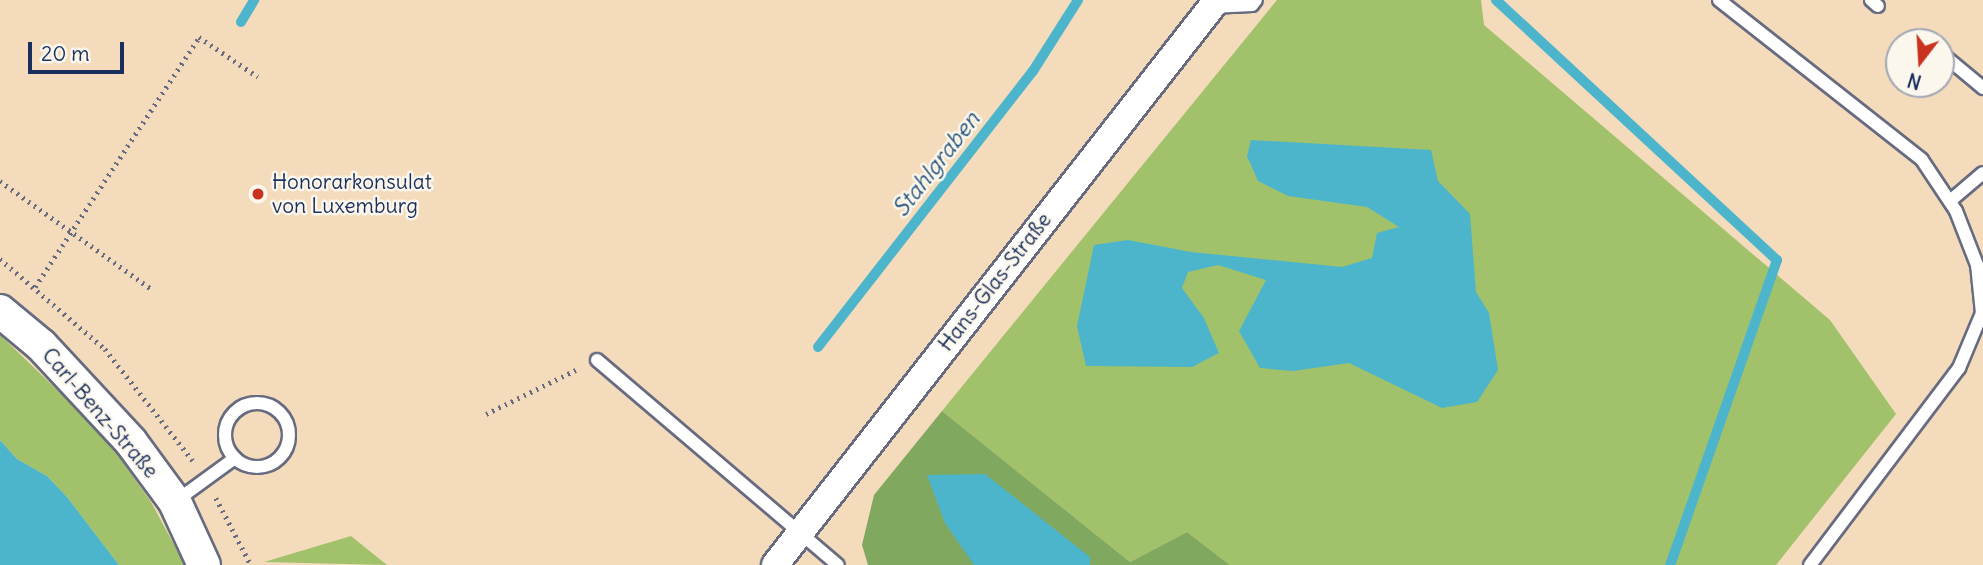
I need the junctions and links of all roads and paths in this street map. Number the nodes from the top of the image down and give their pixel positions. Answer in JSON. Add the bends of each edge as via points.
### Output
{"nodes":[{"id":1,"x":1256,"y":0,"type":"edge"},
{"id":2,"x":1719,"y":0,"type":"edge"},
{"id":3,"x":1214,"y":4,"type":"edge"},
{"id":4,"x":1955,"y":65,"type":"edge"},
{"id":5,"x":258,"y":77,"type":"dead end"},
{"id":6,"x":1983,"y":88,"type":"edge"},
{"id":7,"x":1983,"y":173,"type":"edge"},
{"id":8,"x":0,"y":181,"type":"edge"},
{"id":9,"x":1950,"y":201,"type":"junction"},
{"id":10,"x":71,"y":232,"type":"junction"},
{"id":11,"x":35,"y":287,"type":"dead end"},
{"id":12,"x":153,"y":290,"type":"dead end"},
{"id":13,"x":1982,"y":307,"type":"edge"},
{"id":14,"x":0,"y":311,"type":"edge"},
{"id":15,"x":597,"y":360,"type":"joint"},
{"id":16,"x":486,"y":414,"type":"dead end"},
{"id":17,"x":235,"y":458,"type":"junction"},
{"id":18,"x":175,"y":502,"type":"junction"},
{"id":19,"x":800,"y":529,"type":"junction"},
{"id":20,"x":204,"y":565,"type":"edge"},
{"id":21,"x":775,"y":565,"type":"edge"},
{"id":22,"x":838,"y":565,"type":"edge"},
{"id":23,"x":1810,"y":565,"type":"edge"}],
"edges":[{"from":1,"to":3,"type":"lane","via":[[1252,5]]},
{"from":2,"to":9,"type":"lane","via":[[1922,160]]},
{"from":3,"to":19,"type":"street","name":"Hans-Glas-Straße"},
{"from":4,"to":6,"type":"lane"},
{"from":5,"to":10,"type":"path","via":[[199,37]]},
{"from":7,"to":9,"type":"lane"},
{"from":8,"to":10,"type":"path"},
{"from":9,"to":13,"type":"lane","via":[[1977,265]]},
{"from":10,"to":11,"type":"path"},
{"from":10,"to":12,"type":"path"},
{"from":13,"to":23,"type":"lane","via":[[1959,368],[1929,414]]},
{"from":14,"to":18,"type":"street","name":"Carl-Benz-Straße","via":[[41,345],[131,442]]},
{"from":15,"to":16,"type":"path"},
{"from":15,"to":19,"type":"lane"},
{"from":17,"to":17,"type":"lane","via":[[264,466],[282,455],[289,435],[282,415],[265,404],[235,411],[225,440]]},
{"from":17,"to":18,"type":"lane"},
{"from":18,"to":20,"type":"street","name":"Carl-Benz-Straße"},
{"from":19,"to":21,"type":"street","name":"Hans-Glas-Straße"},
{"from":19,"to":22,"type":"lane"}]}
